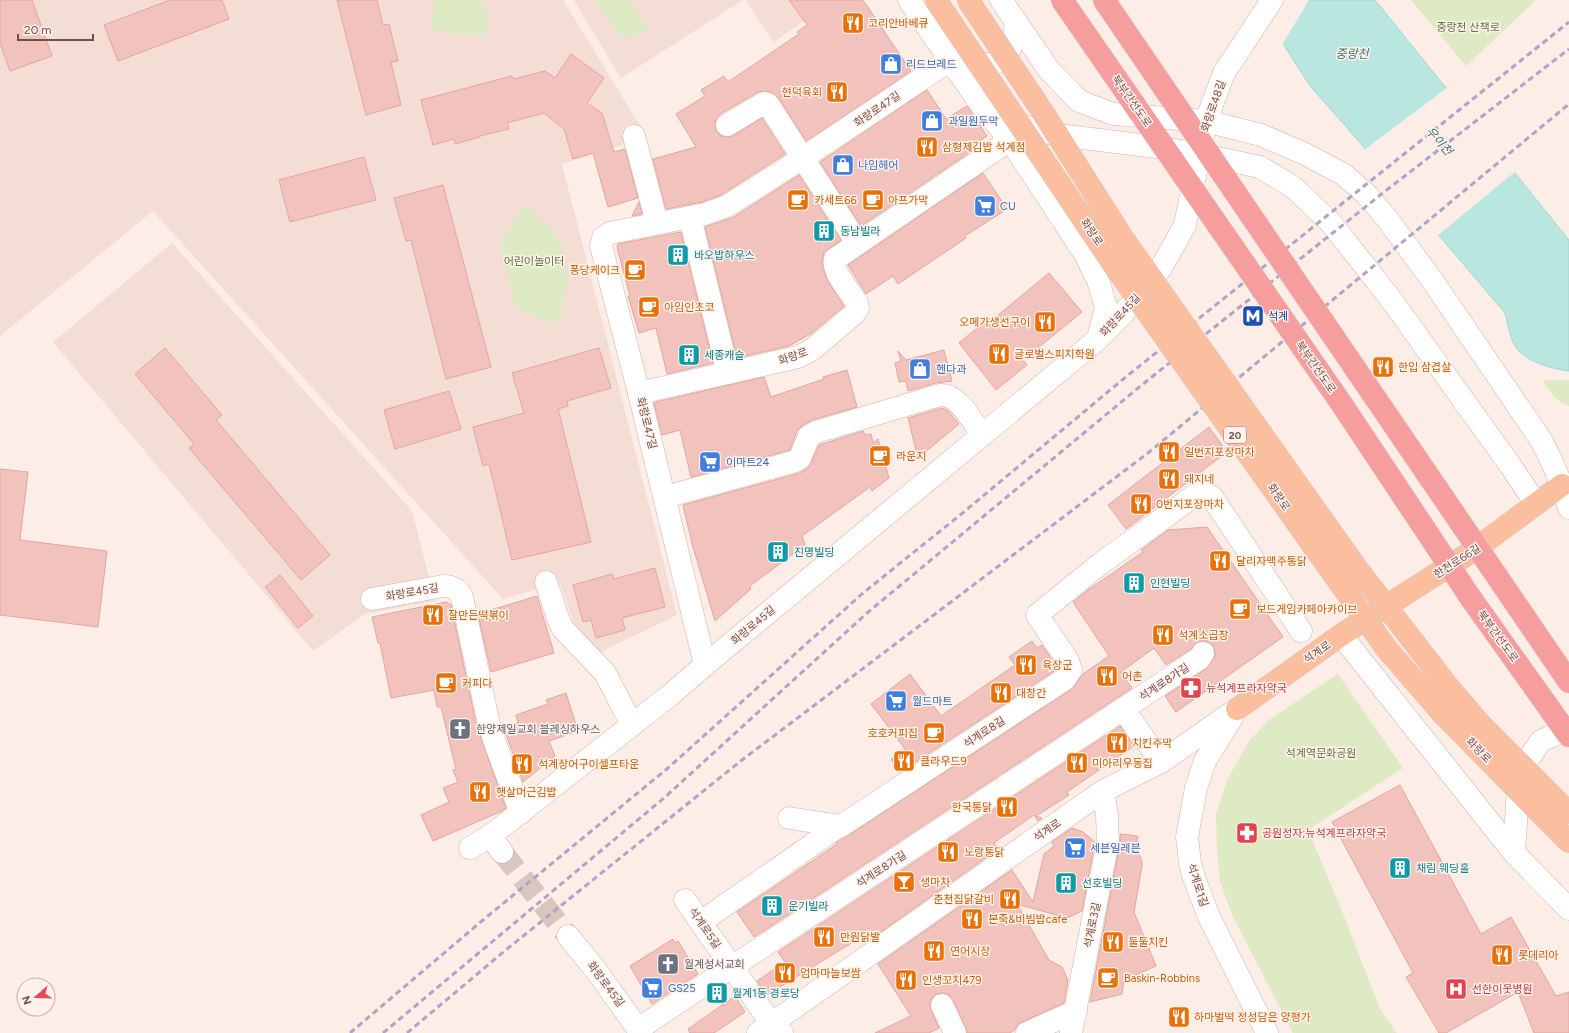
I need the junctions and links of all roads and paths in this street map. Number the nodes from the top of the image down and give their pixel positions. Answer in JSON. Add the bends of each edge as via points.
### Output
{"nodes":[{"id":1,"x":909,"y":0,"type":"edge"},
{"id":2,"x":936,"y":0,"type":"edge"},
{"id":3,"x":968,"y":0,"type":"edge"},
{"id":4,"x":1001,"y":0,"type":"edge"},
{"id":5,"x":1062,"y":0,"type":"edge"},
{"id":6,"x":1104,"y":0,"type":"edge"},
{"id":7,"x":1272,"y":0,"type":"edge"},
{"id":8,"x":1016,"y":22,"type":"junction"},
{"id":9,"x":950,"y":60,"type":"junction"},
{"id":10,"x":985,"y":110,"type":"junction"},
{"id":11,"x":1206,"y":121,"type":"junction"},
{"id":12,"x":727,"y":125,"type":"dead end"},
{"id":13,"x":634,"y":136,"type":"dead end"},
{"id":14,"x":1010,"y":140,"type":"junction"},
{"id":15,"x":1199,"y":154,"type":"junction"},
{"id":16,"x":804,"y":158,"type":"junction"},
{"id":17,"x":690,"y":216,"type":"junction"},
{"id":18,"x":657,"y":223,"type":"junction"},
{"id":19,"x":858,"y":244,"type":"junction"},
{"id":20,"x":1098,"y":339,"type":"junction"},
{"id":21,"x":728,"y":373,"type":"junction"},
{"id":22,"x":639,"y":393,"type":"junction"},
{"id":23,"x":982,"y":435,"type":"junction"},
{"id":24,"x":1566,"y":482,"type":"edge"},
{"id":25,"x":665,"y":497,"type":"junction"},
{"id":26,"x":1536,"y":504,"type":"junction"},
{"id":27,"x":1569,"y":508,"type":"edge"},
{"id":28,"x":546,"y":582,"type":"dead end"},
{"id":29,"x":372,"y":599,"type":"dead end"},
{"id":30,"x":1301,"y":631,"type":"dead end"},
{"id":31,"x":1341,"y":635,"type":"junction"},
{"id":32,"x":1203,"y":653,"type":"dead end"},
{"id":33,"x":705,"y":665,"type":"junction"},
{"id":34,"x":1569,"y":682,"type":"edge"},
{"id":35,"x":1123,"y":709,"type":"junction"},
{"id":36,"x":1237,"y":709,"type":"junction"},
{"id":37,"x":632,"y":725,"type":"junction"},
{"id":38,"x":1569,"y":731,"type":"edge"},
{"id":39,"x":1569,"y":736,"type":"edge"},
{"id":40,"x":1161,"y":762,"type":"junction"},
{"id":41,"x":1103,"y":791,"type":"junction"},
{"id":42,"x":521,"y":813,"type":"junction"},
{"id":43,"x":1569,"y":813,"type":"edge"},
{"id":44,"x":789,"y":818,"type":"dead end"},
{"id":45,"x":839,"y":826,"type":"junction"},
{"id":46,"x":1569,"y":842,"type":"edge"},
{"id":47,"x":470,"y":848,"type":"dead end"},
{"id":48,"x":1514,"y":853,"type":"junction"},
{"id":49,"x":685,"y":900,"type":"dead end"},
{"id":50,"x":1569,"y":909,"type":"edge"},
{"id":51,"x":701,"y":922,"type":"junction"},
{"id":52,"x":568,"y":936,"type":"tunnel mouth"},
{"id":53,"x":732,"y":967,"type":"junction"},
{"id":54,"x":942,"y":1006,"type":"dead end"},
{"id":55,"x":1076,"y":1011,"type":"junction"},
{"id":56,"x":770,"y":1030,"type":"edge"},
{"id":57,"x":640,"y":1031,"type":"edge"},
{"id":58,"x":955,"y":1033,"type":"edge"},
{"id":59,"x":1027,"y":1033,"type":"edge"},
{"id":60,"x":1071,"y":1033,"type":"edge"},
{"id":61,"x":1267,"y":1033,"type":"edge"}],
"edges":[{"from":1,"to":9,"type":"street"},
{"from":2,"to":46,"type":"main road","name":"화랑로","number":"20","bridge":true,"via":[[1118,271],[1386,648],[1442,712]]},
{"from":3,"to":43,"type":"main road","name":"화랑로","number":"20","bridge":true,"via":[[1122,237],[1358,570],[1450,689],[1482,726]]},
{"from":4,"to":8,"type":"street"},
{"from":5,"to":39,"type":"highway","name":"북부간선도로","bridge":true,"via":[[1341,403],[1470,597]]},
{"from":6,"to":34,"type":"highway","bridge":true},
{"from":7,"to":11,"type":"street","name":"화랑로48길","via":[[1224,73]]},
{"from":8,"to":9,"type":"street","via":[[1013,46],[998,62],[982,66]]},
{"from":8,"to":11,"type":"street","via":[[1049,70],[1079,101],[1113,114]]},
{"from":9,"to":10,"type":"street"},
{"from":9,"to":16,"type":"street","name":"화랑로47길"},
{"from":10,"to":14,"type":"street"},
{"from":10,"to":15,"type":"street","via":[[1011,123],[1058,135]]},
{"from":11,"to":15,"type":"street","name":"화랑로48길"},
{"from":11,"to":24,"type":"street","via":[[1260,135],[1303,153],[1343,174],[1366,194],[1434,283],[1537,434]]},
{"from":12,"to":16,"type":"street","via":[[766,103]]},
{"from":13,"to":18,"type":"street"},
{"from":14,"to":19,"type":"street","name":"화랑로"},
{"from":14,"to":20,"type":"street","via":[[1085,254],[1100,283],[1106,308]]},
{"from":15,"to":20,"type":"street","name":"화랑로45길","via":[[1185,225],[1161,268],[1133,303]]},
{"from":15,"to":26,"type":"street","via":[[1260,167],[1293,187],[1331,224],[1395,304]]},
{"from":16,"to":17,"type":"street","name":"화랑로47길","via":[[727,206]]},
{"from":16,"to":19,"type":"street"},
{"from":17,"to":18,"type":"street","name":"화랑로47길"},
{"from":17,"to":21,"type":"street"},
{"from":18,"to":22,"type":"street","name":"화랑로47길","via":[[610,233],[603,238],[601,246]]},
{"from":19,"to":21,"type":"street","name":"화랑로","via":[[837,257],[834,263],[835,270],[857,302],[857,311],[806,354]]},
{"from":20,"to":23,"type":"street","name":"화랑로45길"},
{"from":21,"to":22,"type":"street","name":"화랑로"},
{"from":22,"to":25,"type":"street","name":"화랑로47길"},
{"from":23,"to":25,"type":"street","via":[[957,400],[940,395],[816,432],[809,436],[800,458],[796,461]]},
{"from":23,"to":33,"type":"street","name":"화랑로45길"},
{"from":24,"to":26,"type":"main road","name":"한천로66길"},
{"from":24,"to":27,"type":"street"},
{"from":25,"to":33,"type":"street","name":"화랑로47길"},
{"from":26,"to":31,"type":"main road","name":"한천로66길","via":[[1471,552]]},
{"from":28,"to":37,"type":"street","via":[[563,629],[605,673]]},
{"from":29,"to":42,"type":"street","name":"화랑로45길","via":[[443,586],[460,592],[494,744]]},
{"from":30,"to":45,"type":"street","name":"석계로8길","via":[[1212,497],[1203,492],[1195,495],[1100,564],[1037,615],[1068,661],[1071,670],[1065,679]]},
{"from":31,"to":36,"type":"main road","name":"석계로"},
{"from":31,"to":48,"type":"street"},
{"from":32,"to":35,"type":"street","name":"석계로8가길","via":[[1200,658]]},
{"from":33,"to":37,"type":"street","name":"화랑로45길"},
{"from":35,"to":40,"type":"street"},
{"from":35,"to":53,"type":"street","name":"석계로8가길"},
{"from":36,"to":40,"type":"street","name":"석계로"},
{"from":36,"to":61,"type":"street","name":"석계로1길","via":[[1205,761],[1196,788],[1187,837],[1193,875],[1209,917]]},
{"from":37,"to":42,"type":"street","name":"화랑로45길"},
{"from":38,"to":48,"type":"street","via":[[1565,730],[1541,741],[1519,772]]},
{"from":40,"to":41,"type":"street","name":"석계로"},
{"from":41,"to":55,"type":"street","name":"석계로3길","via":[[1108,841]]},
{"from":41,"to":56,"type":"street","name":"석계로"},
{"from":42,"to":47,"type":"street","name":"화랑로45길","via":[[496,844]]},
{"from":44,"to":45,"type":"street"},
{"from":45,"to":51,"type":"street","name":"석계로8길"},
{"from":48,"to":50,"type":"street"},
{"from":49,"to":51,"type":"street","name":"석계로5길"},
{"from":51,"to":53,"type":"street","name":"석계로5길"},
{"from":52,"to":57,"type":"street","name":"화랑로45길"},
{"from":53,"to":56,"type":"street","name":"석계로5길"},
{"from":53,"to":57,"type":"street","name":"석계로8가길"},
{"from":54,"to":58,"type":"street"},
{"from":55,"to":59,"type":"street"},
{"from":55,"to":60,"type":"street","name":"석계로3길"}]}
